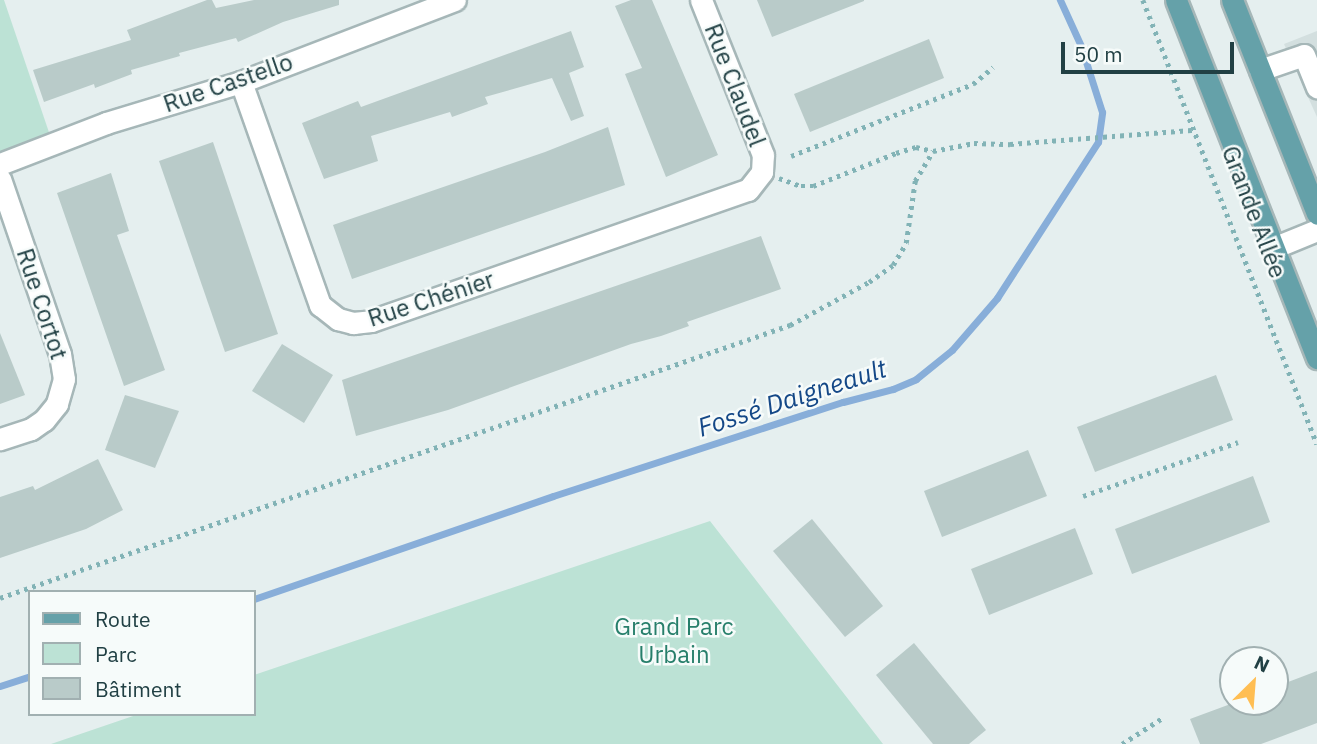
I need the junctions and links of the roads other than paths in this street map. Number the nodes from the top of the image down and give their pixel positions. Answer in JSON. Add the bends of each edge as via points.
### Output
{"nodes":[{"id":1,"x":455,"y":0,"type":"edge"},
{"id":2,"x":701,"y":0,"type":"edge"},
{"id":3,"x":1176,"y":0,"type":"edge"},
{"id":4,"x":1232,"y":0,"type":"edge"},
{"id":5,"x":425,"y":5,"type":"edge"},
{"id":6,"x":1310,"y":49,"type":"edge"},
{"id":7,"x":1260,"y":70,"type":"junction"},
{"id":8,"x":241,"y":82,"type":"junction"},
{"id":9,"x":1317,"y":87,"type":"edge"},
{"id":10,"x":0,"y":164,"type":"edge"},
{"id":11,"x":762,"y":172,"type":"joint"},
{"id":12,"x":0,"y":179,"type":"edge"},
{"id":13,"x":1317,"y":214,"type":"edge"},
{"id":14,"x":1317,"y":230,"type":"edge"},
{"id":15,"x":1273,"y":247,"type":"junction"},
{"id":16,"x":1317,"y":358,"type":"edge"},
{"id":17,"x":0,"y":439,"type":"edge"}],
"edges":[{"from":1,"to":5,"type":"street","name":"Rue Castello"},
{"from":2,"to":11,"type":"street","name":"Rue Claudel","via":[[763,155]]},
{"from":3,"to":15,"type":"main road","name":"Grande Allée"},
{"from":4,"to":7,"type":"main road"},
{"from":5,"to":8,"type":"street","name":"Rue Castello"},
{"from":6,"to":7,"type":"street"},
{"from":6,"to":9,"type":"street"},
{"from":7,"to":13,"type":"main road"},
{"from":8,"to":10,"type":"street","name":"Rue Castello","via":[[106,123]]},
{"from":8,"to":11,"type":"street","name":"Rue Chénier","via":[[312,290],[320,305],[338,319],[353,323],[371,321],[748,190]]},
{"from":12,"to":17,"type":"street","name":"Rue Cortot","via":[[62,359],[64,379],[57,404],[44,420]]},
{"from":14,"to":15,"type":"street"},
{"from":15,"to":16,"type":"main road","name":"Grande Allée"}]}
